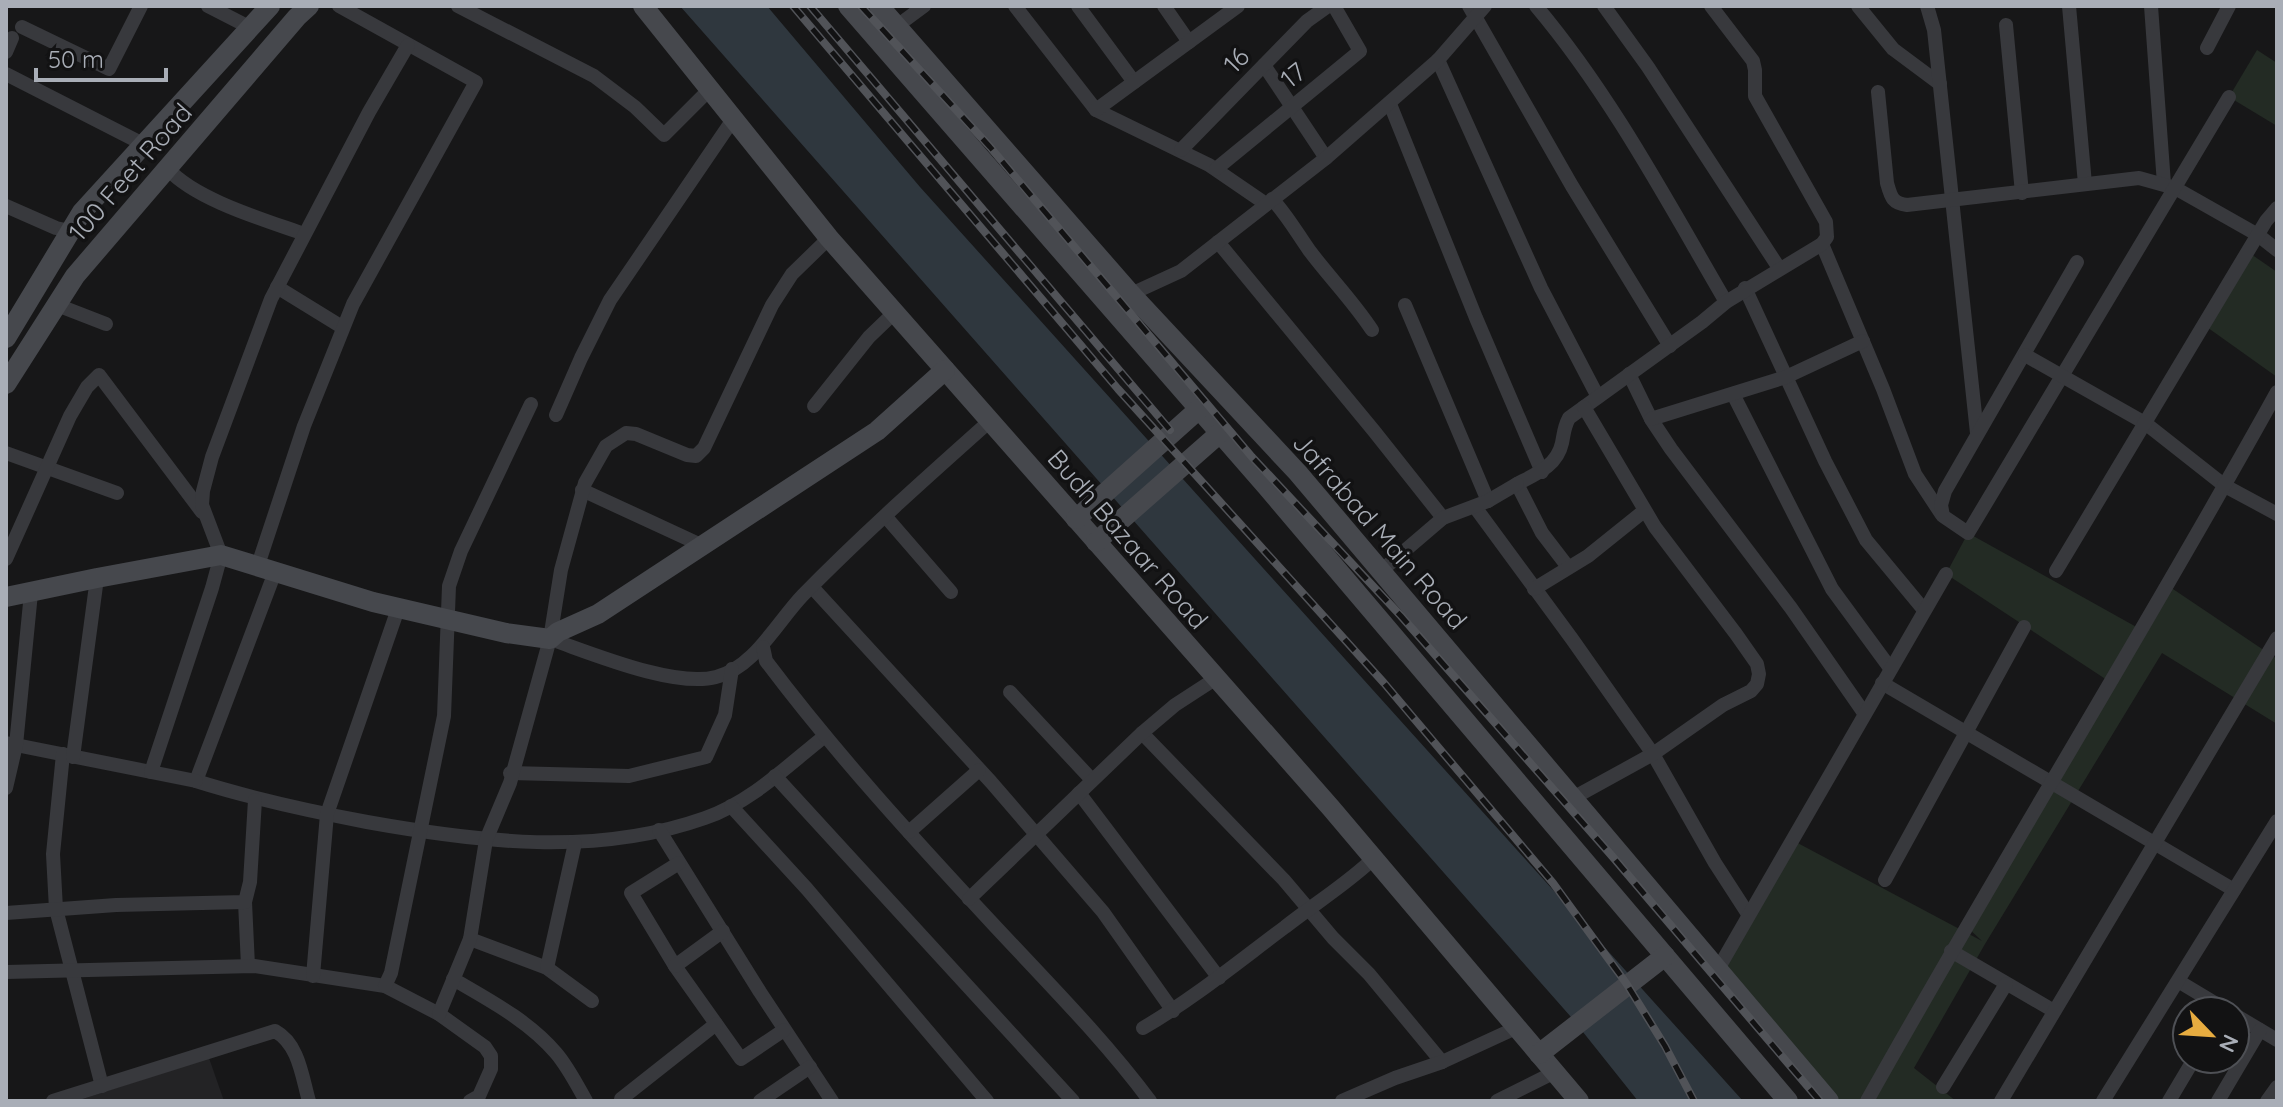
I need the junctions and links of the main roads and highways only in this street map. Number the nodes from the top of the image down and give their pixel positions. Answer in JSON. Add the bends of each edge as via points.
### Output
{"nodes":[{"id":1,"x":270,"y":6,"type":"edge"},
{"id":2,"x":309,"y":6,"type":"edge"},
{"id":3,"x":643,"y":6,"type":"edge"},
{"id":4,"x":848,"y":6,"type":"edge"},
{"id":5,"x":879,"y":6,"type":"edge"},
{"id":6,"x":6,"y":338,"type":"edge"},
{"id":7,"x":945,"y":370,"type":"junction"},
{"id":8,"x":6,"y":384,"type":"edge"},
{"id":9,"x":1199,"y":409,"type":"junction"},
{"id":10,"x":1220,"y":433,"type":"junction"},
{"id":11,"x":1076,"y":519,"type":"junction"},
{"id":12,"x":1096,"y":542,"type":"junction"},
{"id":13,"x":6,"y":597,"type":"edge"},
{"id":14,"x":1665,"y":956,"type":"junction"},
{"id":15,"x":1539,"y":1054,"type":"junction"},
{"id":16,"x":1579,"y":1101,"type":"edge"},
{"id":17,"x":1788,"y":1101,"type":"edge"},
{"id":18,"x":1829,"y":1101,"type":"edge"}],
"edges":[{"from":1,"to":6,"type":"main road","name":"100 Feet Road","via":[[82,212]]},
{"from":2,"to":8,"type":"main road","name":"100 Feet Road","via":[[75,276]]},
{"from":3,"to":7,"type":"main road","name":"Budh Bazaar Road","via":[[829,238]]},
{"from":4,"to":9,"type":"main road"},
{"from":5,"to":18,"type":"main road","name":"Jafrabad Main Road","via":[[1131,294],[1298,473]]},
{"from":7,"to":11,"type":"main road","name":"Budh Bazaar Road"},
{"from":7,"to":13,"type":"main road","via":[[877,431],[598,614],[550,639],[373,602],[221,555]]},
{"from":9,"to":10,"type":"main road"},
{"from":9,"to":11,"type":"main road"},
{"from":10,"to":12,"type":"main road"},
{"from":10,"to":14,"type":"main road"},
{"from":11,"to":12,"type":"main road","name":"Budh Bazaar Road"},
{"from":12,"to":15,"type":"main road","name":"Budh Bazaar Road"},
{"from":14,"to":15,"type":"main road"},
{"from":14,"to":17,"type":"main road"},
{"from":15,"to":16,"type":"main road","name":"Budh Bazaar Road"}]}
